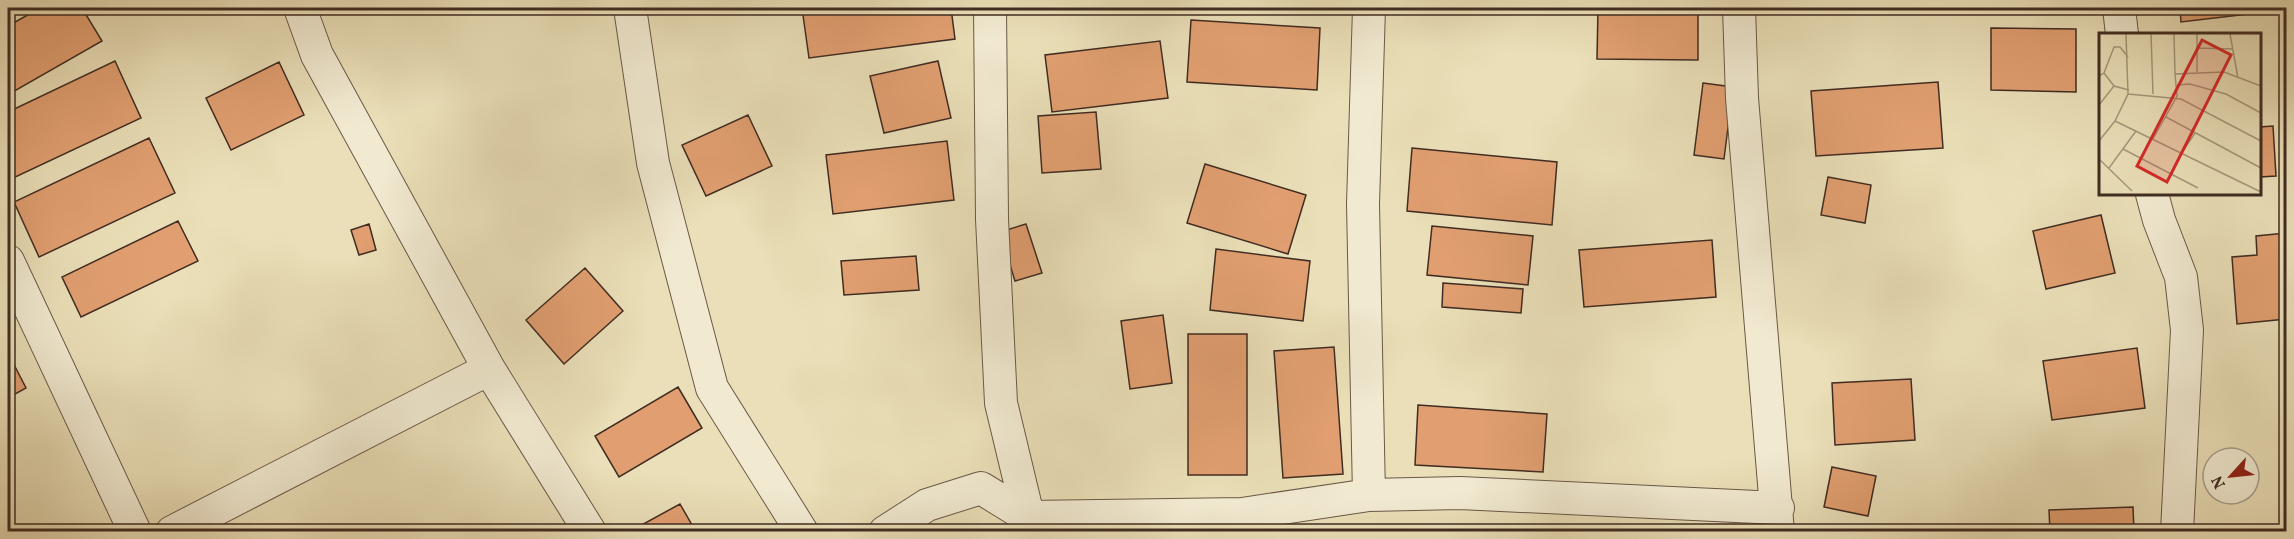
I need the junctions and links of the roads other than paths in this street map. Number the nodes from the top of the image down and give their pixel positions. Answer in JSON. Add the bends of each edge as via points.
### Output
{"nodes":[{"id":1,"x":300,"y":8,"type":"edge"},
{"id":2,"x":630,"y":8,"type":"edge"},
{"id":3,"x":990,"y":8,"type":"edge"},
{"id":4,"x":1369,"y":8,"type":"edge"},
{"id":5,"x":1739,"y":8,"type":"edge"},
{"id":6,"x":2119,"y":8,"type":"edge"},
{"id":7,"x":2122,"y":33,"type":"edge"},
{"id":8,"x":2152,"y":195,"type":"edge"},
{"id":9,"x":8,"y":261,"type":"edge"},
{"id":10,"x":489,"y":369,"type":"junction"},
{"id":11,"x":1369,"y":495,"type":"junction"},
{"id":12,"x":1778,"y":520,"type":"edge"},
{"id":13,"x":1030,"y":524,"type":"edge"},
{"id":14,"x":135,"y":531,"type":"edge"},
{"id":15,"x":172,"y":531,"type":"edge"},
{"id":16,"x":590,"y":531,"type":"edge"},
{"id":17,"x":802,"y":531,"type":"edge"},
{"id":18,"x":885,"y":531,"type":"edge"},
{"id":19,"x":2177,"y":531,"type":"edge"}],
"edges":[{"from":1,"to":10,"type":"street","via":[[316,55]]},
{"from":2,"to":17,"type":"street","via":[[653,163],[712,388]]},
{"from":3,"to":13,"type":"street","via":[[992,219],[1001,403]]},
{"from":4,"to":11,"type":"street","via":[[1363,204]]},
{"from":5,"to":12,"type":"street","via":[[1742,98]]},
{"from":6,"to":7,"type":"street"},
{"from":8,"to":19,"type":"street","via":[[2181,277],[2187,330]]},
{"from":9,"to":14,"type":"street"},
{"from":10,"to":15,"type":"street"},
{"from":10,"to":16,"type":"street"},
{"from":11,"to":12,"type":"street","via":[[1460,493]]},
{"from":11,"to":13,"type":"street","via":[[1242,514]]},
{"from":13,"to":18,"type":"street","via":[[981,488],[927,506]]}]}
